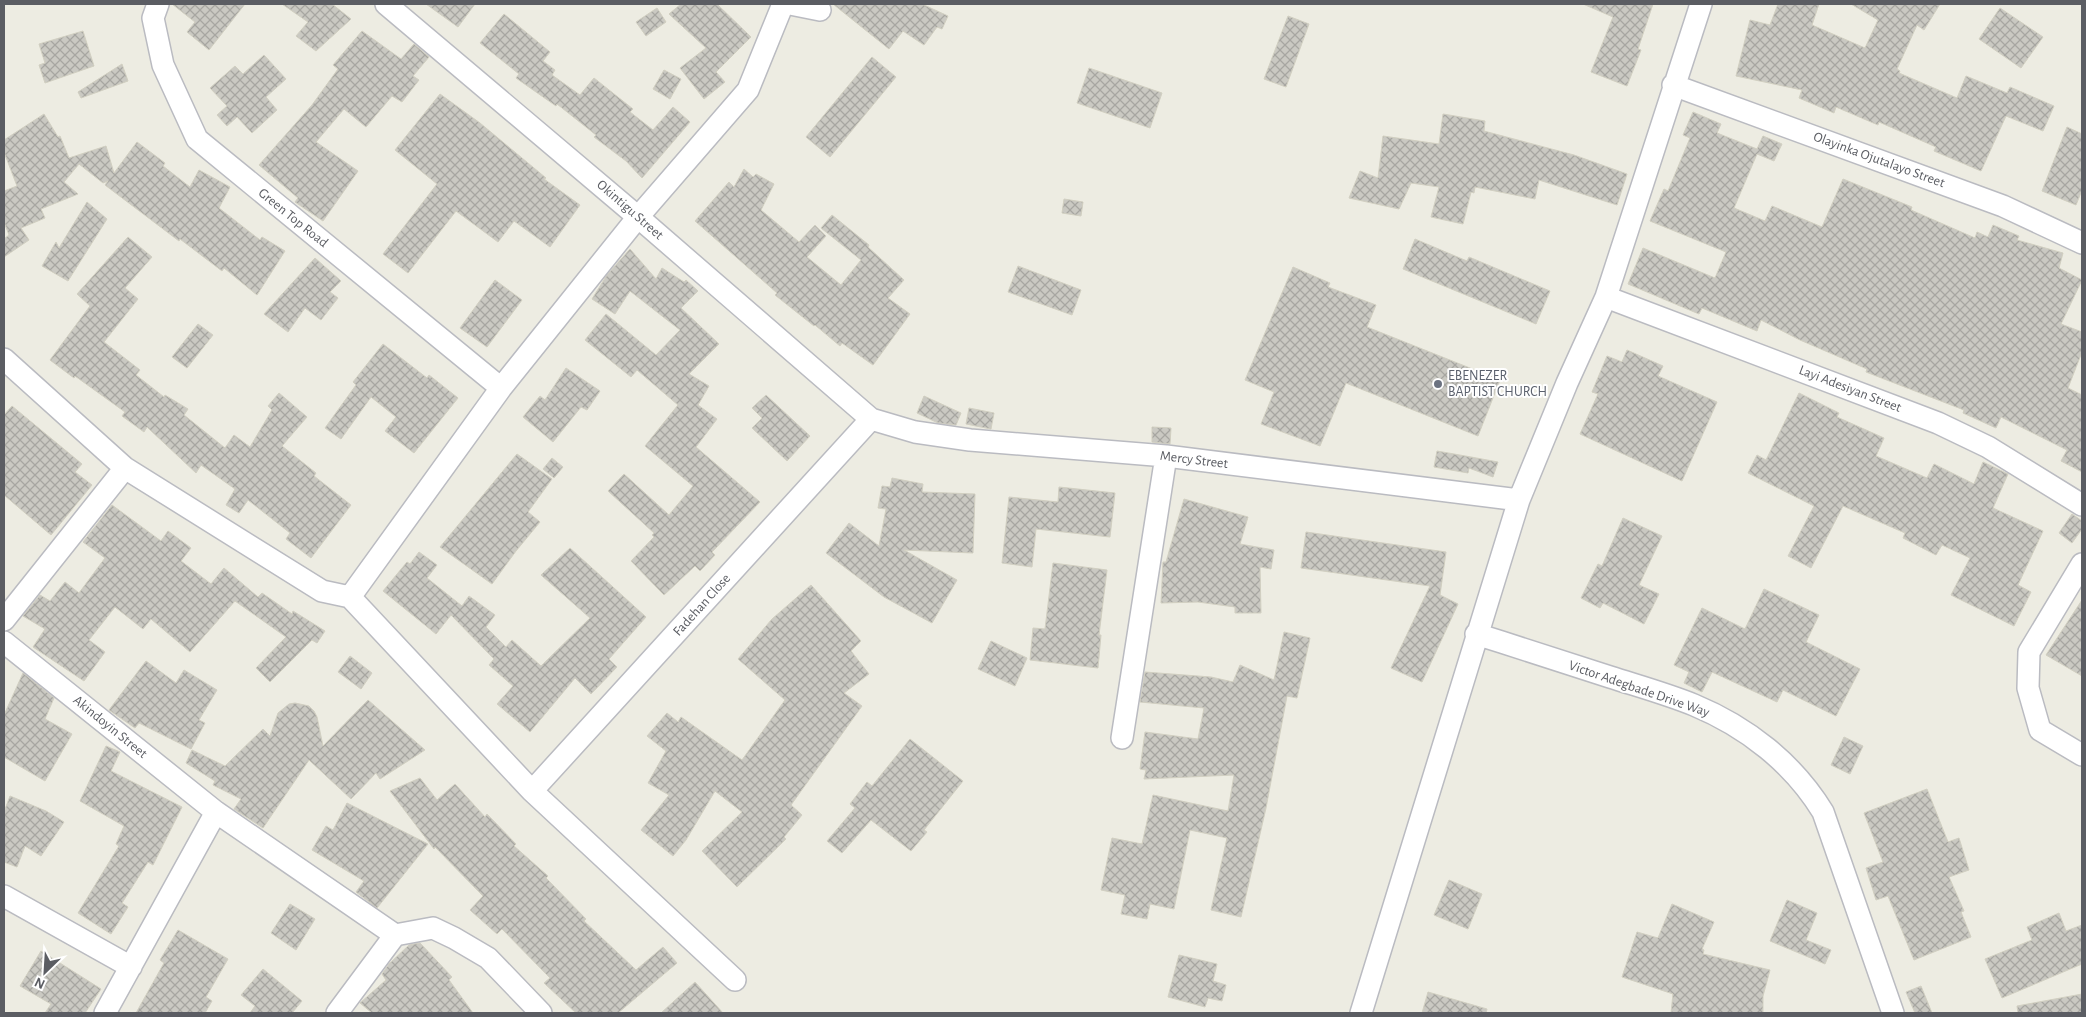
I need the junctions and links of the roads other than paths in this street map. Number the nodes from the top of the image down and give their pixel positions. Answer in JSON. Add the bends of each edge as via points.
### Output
{"nodes":[{"id":1,"x":158,"y":4,"type":"edge"},
{"id":2,"x":386,"y":4,"type":"edge"},
{"id":3,"x":783,"y":4,"type":"edge"},
{"id":4,"x":790,"y":4,"type":"edge"},
{"id":5,"x":1701,"y":4,"type":"edge"},
{"id":6,"x":820,"y":10,"type":"dead end"},
{"id":7,"x":1674,"y":85,"type":"junction"},
{"id":8,"x":638,"y":217,"type":"junction"},
{"id":9,"x":2082,"y":243,"type":"edge"},
{"id":10,"x":1606,"y":297,"type":"junction"},
{"id":11,"x":4,"y":359,"type":"edge"},
{"id":12,"x":501,"y":388,"type":"junction"},
{"id":13,"x":871,"y":419,"type":"junction"},
{"id":14,"x":1166,"y":456,"type":"junction"},
{"id":15,"x":125,"y":468,"type":"junction"},
{"id":16,"x":1519,"y":500,"type":"junction"},
{"id":17,"x":2082,"y":504,"type":"edge"},
{"id":18,"x":2082,"y":564,"type":"edge"},
{"id":19,"x":350,"y":597,"type":"junction"},
{"id":20,"x":4,"y":620,"type":"edge"},
{"id":21,"x":1476,"y":634,"type":"junction"},
{"id":22,"x":4,"y":642,"type":"edge"},
{"id":23,"x":1122,"y":738,"type":"dead end"},
{"id":24,"x":2082,"y":755,"type":"edge"},
{"id":25,"x":532,"y":791,"type":"junction"},
{"id":26,"x":216,"y":812,"type":"junction"},
{"id":27,"x":4,"y":896,"type":"edge"},
{"id":28,"x":395,"y":935,"type":"junction"},
{"id":29,"x":131,"y":967,"type":"junction"},
{"id":30,"x":735,"y":980,"type":"dead end"},
{"id":31,"x":105,"y":1013,"type":"edge"},
{"id":32,"x":337,"y":1013,"type":"edge"},
{"id":33,"x":541,"y":1013,"type":"edge"},
{"id":34,"x":1361,"y":1013,"type":"edge"},
{"id":35,"x":1893,"y":1013,"type":"edge"}],
"edges":[{"from":1,"to":12,"type":"street","name":"Green Top Road","via":[[153,18],[163,65],[197,139]]},
{"from":2,"to":8,"type":"street","name":"Okintigu Street"},
{"from":3,"to":8,"type":"street","via":[[748,90]]},
{"from":4,"to":6,"type":"street"},
{"from":5,"to":7,"type":"street"},
{"from":7,"to":9,"type":"street","name":"Olayinka Ojutalayo Street","via":[[2003,206]]},
{"from":7,"to":10,"type":"street"},
{"from":8,"to":12,"type":"street"},
{"from":8,"to":13,"type":"street","name":"Okintigu Street"},
{"from":10,"to":16,"type":"street"},
{"from":10,"to":17,"type":"street","name":"Layi Adesiyan Street","via":[[1938,423],[1988,447]]},
{"from":11,"to":15,"type":"street"},
{"from":12,"to":19,"type":"street"},
{"from":13,"to":14,"type":"street","name":"Mercy Street","via":[[915,432],[970,440]]},
{"from":13,"to":25,"type":"street","name":"Fadehan Close"},
{"from":14,"to":16,"type":"street","name":"Mercy Street"},
{"from":14,"to":23,"type":"street"},
{"from":15,"to":19,"type":"street","via":[[322,591]]},
{"from":15,"to":20,"type":"street"},
{"from":16,"to":21,"type":"street"},
{"from":18,"to":24,"type":"street","via":[[2029,652],[2028,688],[2040,730]]},
{"from":19,"to":25,"type":"street"},
{"from":21,"to":34,"type":"street"},
{"from":21,"to":35,"type":"street","name":"Victor Adegbade Drive Way","via":[[1693,705],[1730,723],[1789,767],[1823,812]]},
{"from":22,"to":26,"type":"street","name":"Akindoyin Street"},
{"from":25,"to":30,"type":"street"},
{"from":26,"to":28,"type":"street","name":"Akindoyin Street"},
{"from":26,"to":29,"type":"street"},
{"from":27,"to":29,"type":"street"},
{"from":28,"to":32,"type":"street"},
{"from":28,"to":33,"type":"street","via":[[433,928],[454,938],[488,958]]},
{"from":29,"to":31,"type":"street"}]}
